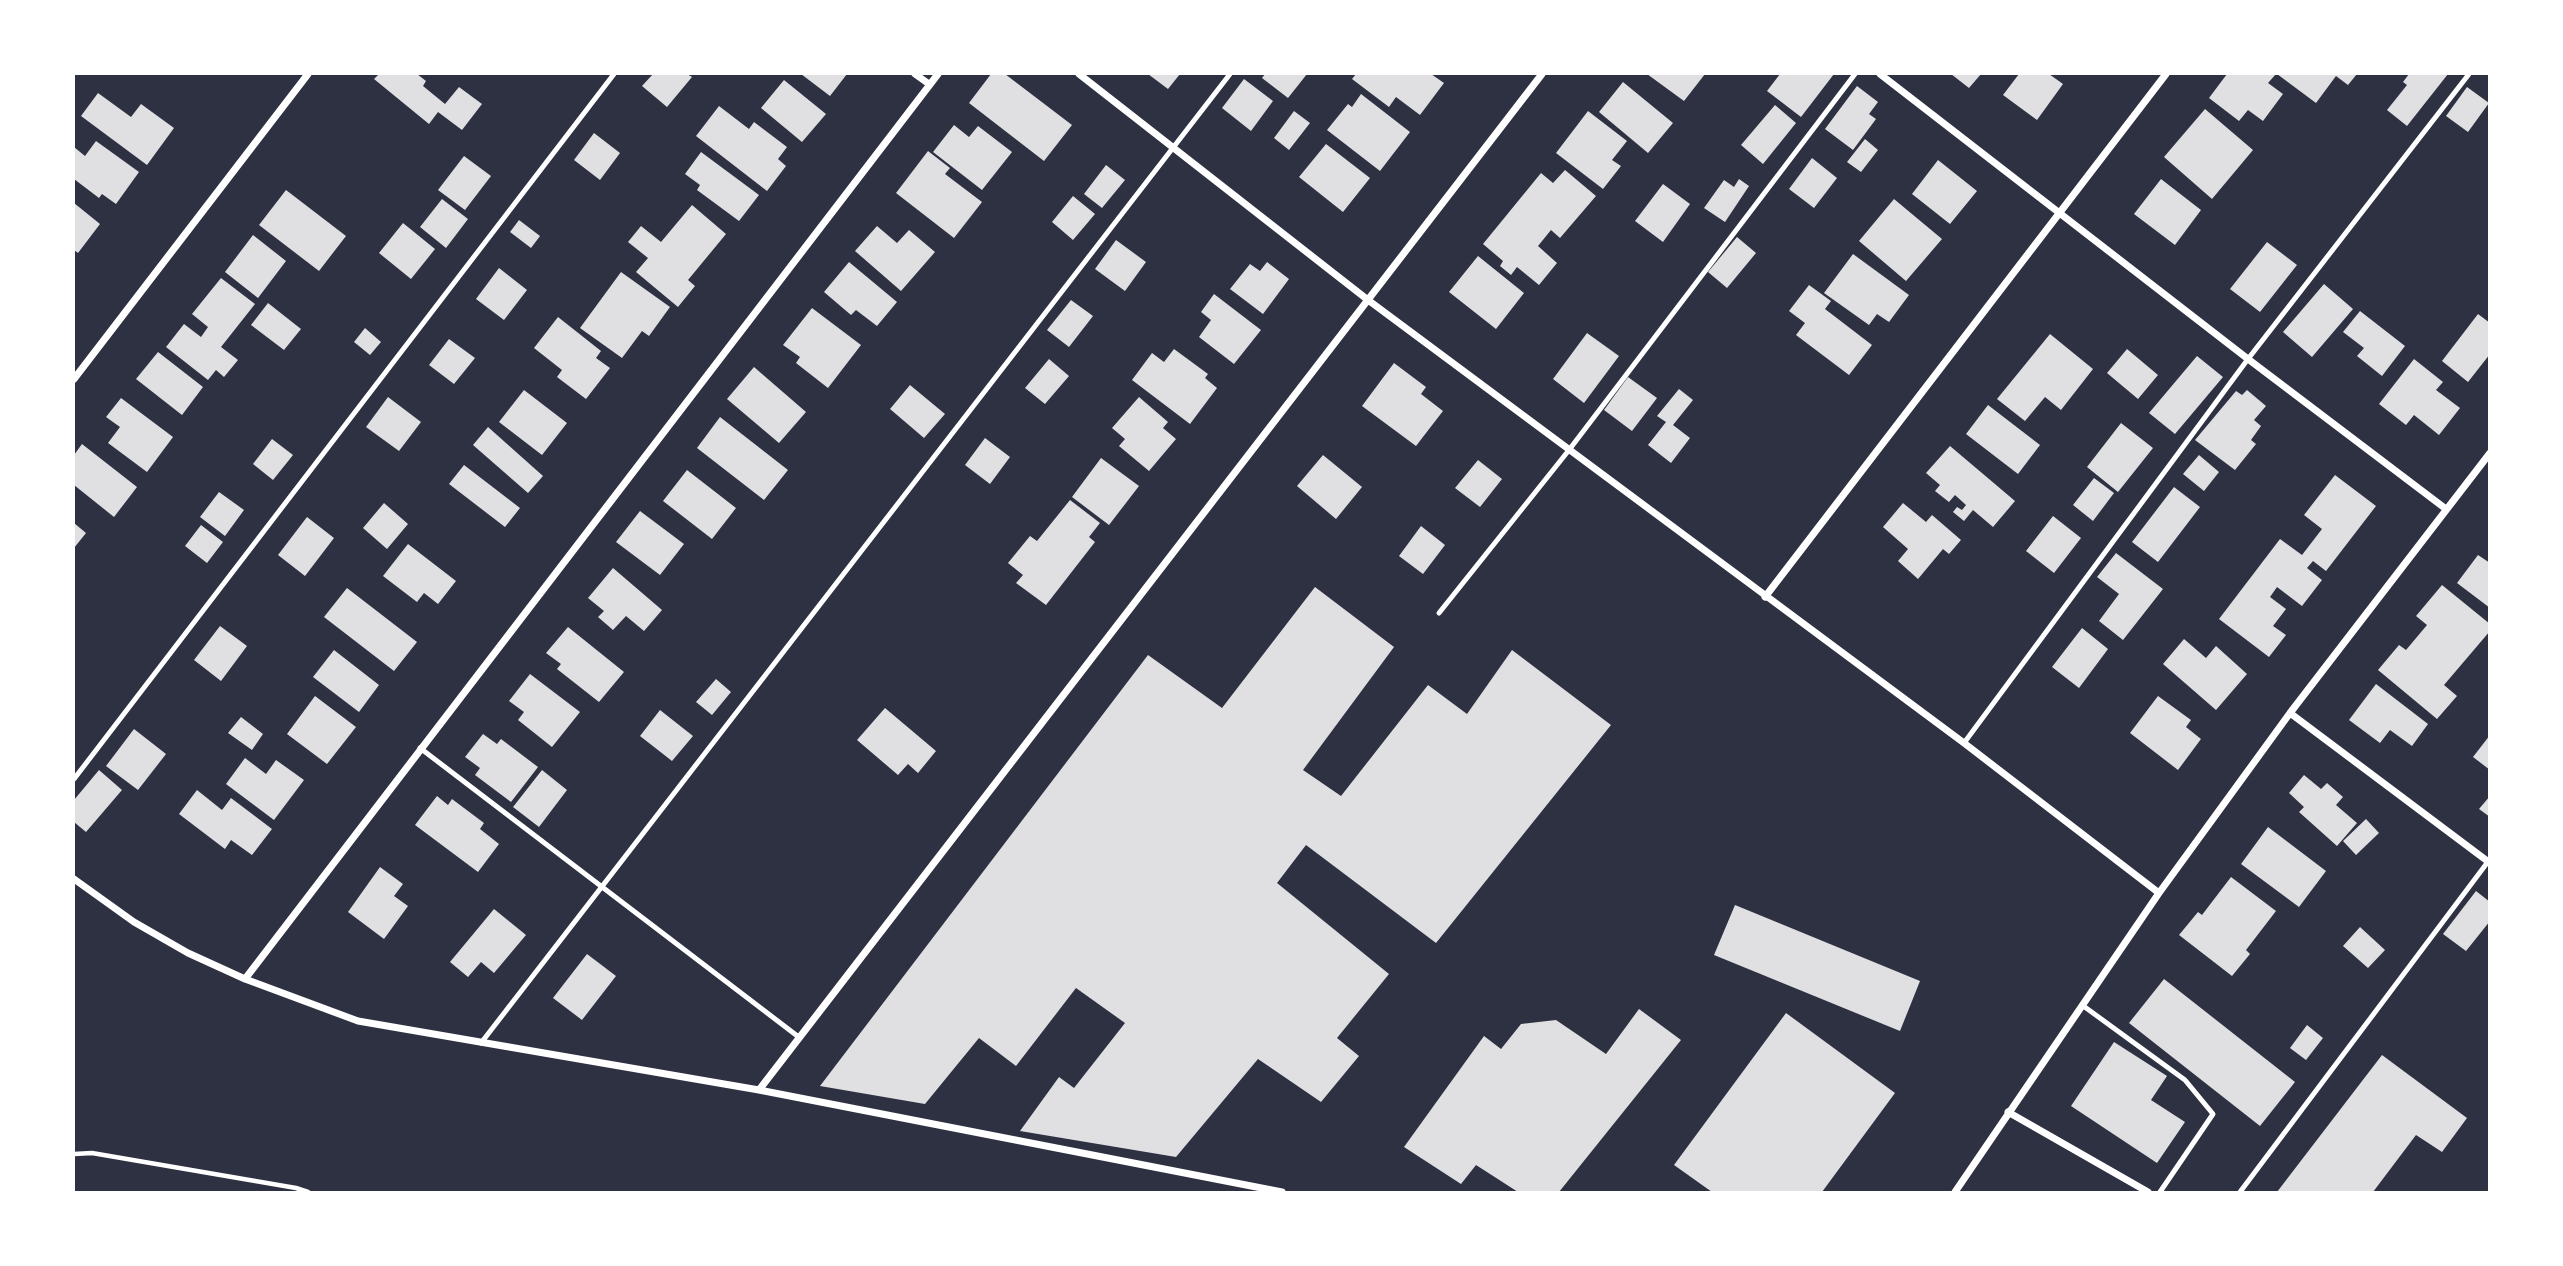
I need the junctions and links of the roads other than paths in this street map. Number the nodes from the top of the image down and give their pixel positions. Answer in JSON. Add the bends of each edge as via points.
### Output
{"nodes":[{"id":1,"x":308,"y":74,"type":"edge"},
{"id":2,"x":614,"y":74,"type":"edge"},
{"id":3,"x":915,"y":74,"type":"edge"},
{"id":4,"x":938,"y":74,"type":"edge"},
{"id":5,"x":1079,"y":74,"type":"edge"},
{"id":6,"x":1230,"y":74,"type":"edge"},
{"id":7,"x":1542,"y":74,"type":"edge"},
{"id":8,"x":1855,"y":74,"type":"edge"},
{"id":9,"x":1880,"y":74,"type":"edge"},
{"id":10,"x":2166,"y":74,"type":"edge"},
{"id":11,"x":2469,"y":74,"type":"edge"},
{"id":12,"x":929,"y":84,"type":"junction"},
{"id":13,"x":1174,"y":148,"type":"junction"},
{"id":14,"x":2060,"y":212,"type":"junction"},
{"id":15,"x":1368,"y":300,"type":"junction"},
{"id":16,"x":2248,"y":359,"type":"junction"},
{"id":17,"x":74,"y":379,"type":"edge"},
{"id":18,"x":1569,"y":450,"type":"junction"},
{"id":19,"x":2490,"y":453,"type":"edge"},
{"id":20,"x":2446,"y":509,"type":"junction"},
{"id":21,"x":1765,"y":597,"type":"junction"},
{"id":22,"x":1439,"y":613,"type":"dead end"},
{"id":23,"x":2290,"y":713,"type":"junction"},
{"id":24,"x":1964,"y":743,"type":"junction"},
{"id":25,"x":420,"y":748,"type":"junction"},
{"id":26,"x":74,"y":779,"type":"edge"},
{"id":27,"x":2489,"y":861,"type":"edge"},
{"id":28,"x":74,"y":879,"type":"edge"},
{"id":29,"x":603,"y":886,"type":"junction"},
{"id":30,"x":2159,"y":893,"type":"junction"},
{"id":31,"x":245,"y":979,"type":"junction"},
{"id":32,"x":2082,"y":1005,"type":"junction"},
{"id":33,"x":800,"y":1038,"type":"junction"},
{"id":34,"x":481,"y":1043,"type":"junction"},
{"id":35,"x":759,"y":1090,"type":"junction"},
{"id":36,"x":2008,"y":1112,"type":"junction"},
{"id":37,"x":1282,"y":1192,"type":"edge"},
{"id":38,"x":1955,"y":1192,"type":"edge"},
{"id":39,"x":2148,"y":1192,"type":"edge"},
{"id":40,"x":2160,"y":1192,"type":"edge"},
{"id":41,"x":2240,"y":1192,"type":"edge"}],
"edges":[{"from":1,"to":17,"type":"street"},
{"from":2,"to":26,"type":"lane"},
{"from":3,"to":12,"type":"street"},
{"from":4,"to":12,"type":"street"},
{"from":5,"to":13,"type":"street"},
{"from":6,"to":13,"type":"lane"},
{"from":7,"to":15,"type":"street"},
{"from":8,"to":18,"type":"lane"},
{"from":9,"to":14,"type":"street"},
{"from":10,"to":14,"type":"street"},
{"from":11,"to":16,"type":"lane"},
{"from":12,"to":25,"type":"street"},
{"from":13,"to":15,"type":"street"},
{"from":13,"to":29,"type":"lane"},
{"from":14,"to":16,"type":"street"},
{"from":14,"to":21,"type":"street"},
{"from":15,"to":18,"type":"street"},
{"from":15,"to":33,"type":"street"},
{"from":16,"to":20,"type":"street"},
{"from":16,"to":24,"type":"lane"},
{"from":18,"to":21,"type":"street"},
{"from":18,"to":22,"type":"lane"},
{"from":19,"to":20,"type":"street"},
{"from":20,"to":23,"type":"street"},
{"from":21,"to":24,"type":"street"},
{"from":23,"to":27,"type":"street"},
{"from":23,"to":30,"type":"street"},
{"from":24,"to":30,"type":"street"},
{"from":25,"to":29,"type":"lane"},
{"from":25,"to":31,"type":"street"},
{"from":27,"to":41,"type":"lane"},
{"from":28,"to":31,"type":"street","via":[[134,922]]},
{"from":29,"to":33,"type":"lane"},
{"from":29,"to":34,"type":"lane"},
{"from":30,"to":32,"type":"street"},
{"from":31,"to":34,"type":"street","via":[[358,1021]]},
{"from":32,"to":36,"type":"street"},
{"from":32,"to":40,"type":"lane","via":[[2185,1080],[2213,1114]]},
{"from":33,"to":35,"type":"street"},
{"from":34,"to":35,"type":"street"},
{"from":35,"to":37,"type":"street"},
{"from":36,"to":38,"type":"street"},
{"from":36,"to":39,"type":"street"}]}
